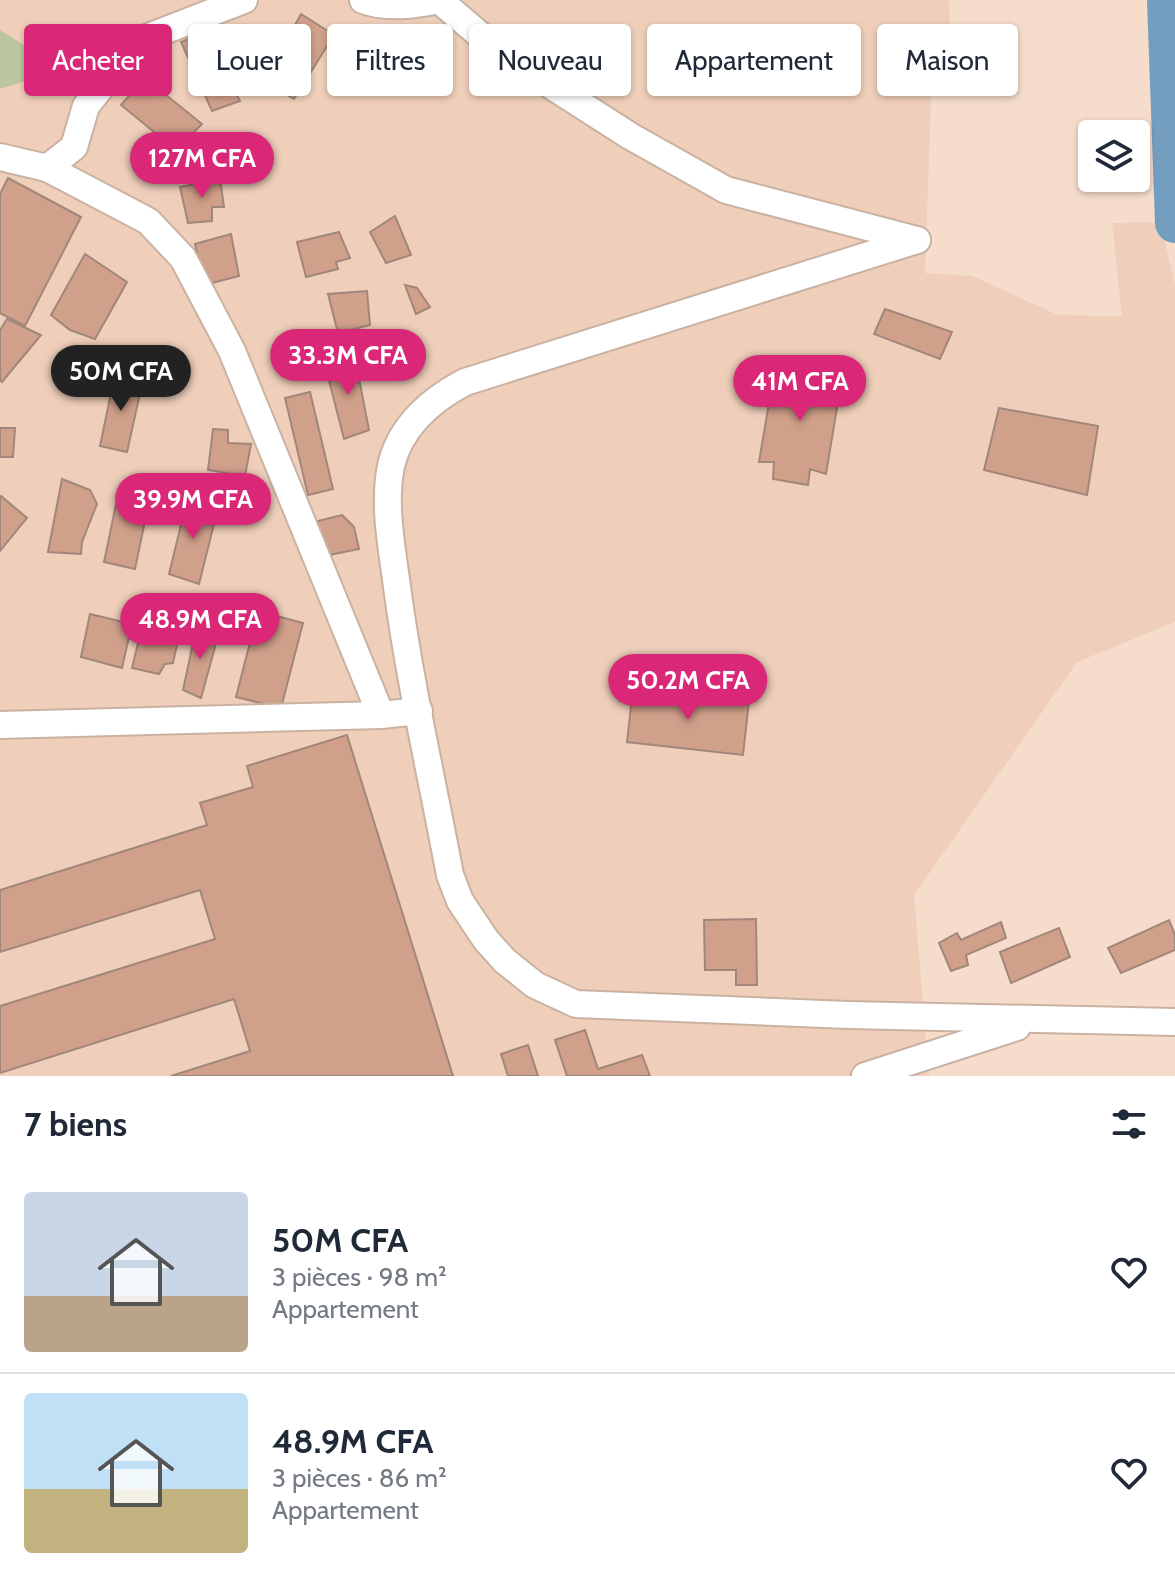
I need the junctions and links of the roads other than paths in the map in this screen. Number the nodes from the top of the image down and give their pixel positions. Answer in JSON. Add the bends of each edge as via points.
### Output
{"nodes":[{"id":1,"x":244,"y":0,"type":"edge"},
{"id":2,"x":363,"y":0,"type":"edge"},
{"id":3,"x":439,"y":0,"type":"edge"},
{"id":4,"x":0,"y":157,"type":"edge"},
{"id":5,"x":47,"y":168,"type":"junction"},
{"id":6,"x":419,"y":711,"type":"junction"},
{"id":7,"x":381,"y":715,"type":"junction"},
{"id":8,"x":0,"y":725,"type":"edge"},
{"id":9,"x":1036,"y":1021,"type":"junction"},
{"id":10,"x":1175,"y":1022,"type":"edge"},
{"id":11,"x":865,"y":1076,"type":"edge"}],
"edges":[{"from":1,"to":5,"type":"street","via":[[138,41],[86,106],[74,147]]},
{"from":2,"to":3,"type":"street","via":[[410,6]]},
{"from":3,"to":6,"type":"street","via":[[502,54],[726,190],[917,240],[520,363],[435,398],[403,436],[389,488],[393,558]]},
{"from":4,"to":5,"type":"street"},
{"from":5,"to":7,"type":"street","via":[[148,221],[183,258],[232,351]]},
{"from":6,"to":7,"type":"street"},
{"from":6,"to":9,"type":"street","via":[[450,875],[460,901],[486,940],[535,985],[576,1004]]},
{"from":7,"to":8,"type":"street"},
{"from":9,"to":10,"type":"street"},
{"from":9,"to":11,"type":"street"}]}
